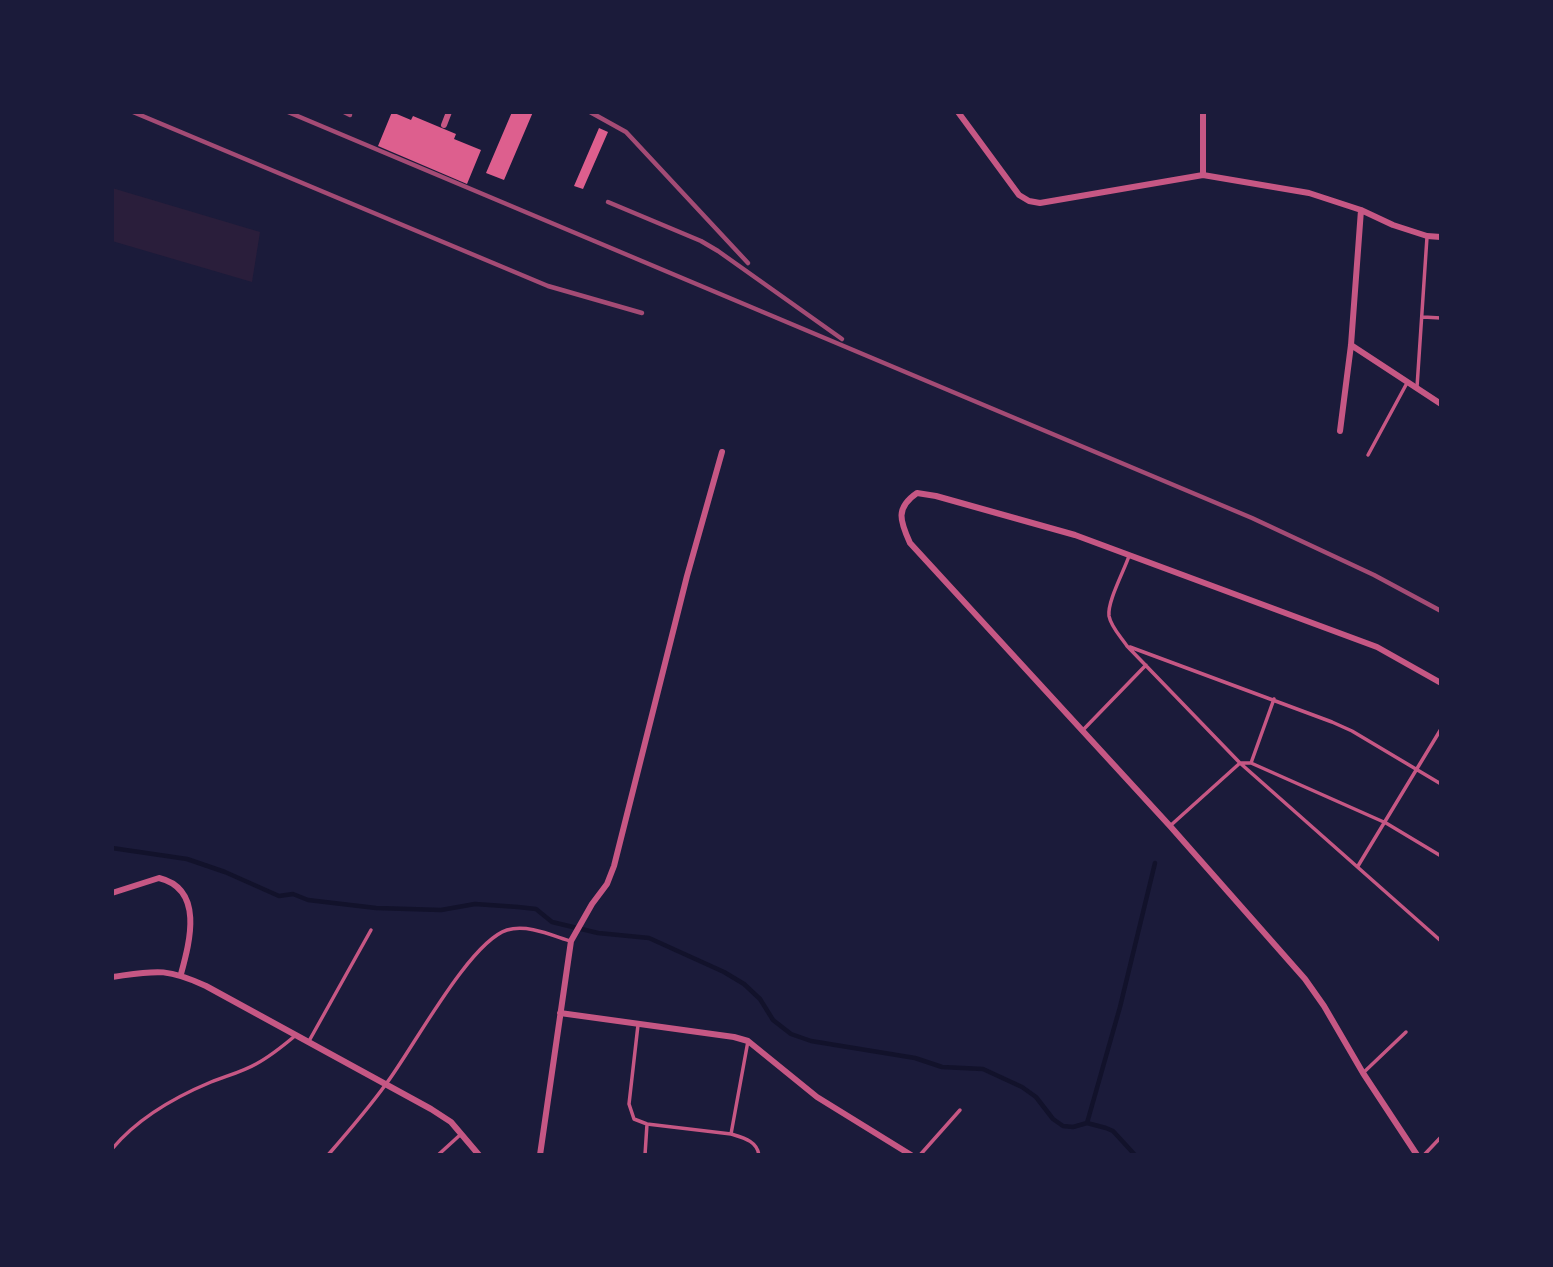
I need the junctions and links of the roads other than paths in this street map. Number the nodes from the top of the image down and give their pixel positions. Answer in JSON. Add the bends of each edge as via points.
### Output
{"nodes":[{"id":1,"x":449,"y":112,"type":"edge"},
{"id":2,"x":958,"y":112,"type":"edge"},
{"id":3,"x":1203,"y":112,"type":"edge"},
{"id":4,"x":444,"y":125,"type":"dead end"},
{"id":5,"x":1203,"y":175,"type":"junction"},
{"id":6,"x":1361,"y":210,"type":"junction"},
{"id":7,"x":1427,"y":236,"type":"junction"},
{"id":8,"x":1441,"y":237,"type":"edge"},
{"id":9,"x":1423,"y":317,"type":"junction"},
{"id":10,"x":1441,"y":318,"type":"edge"},
{"id":11,"x":1351,"y":345,"type":"junction"},
{"id":12,"x":1407,"y":383,"type":"junction"},
{"id":13,"x":1417,"y":389,"type":"junction"},
{"id":14,"x":1441,"y":404,"type":"edge"},
{"id":15,"x":1340,"y":431,"type":"dead end"},
{"id":16,"x":722,"y":452,"type":"dead end"},
{"id":17,"x":1368,"y":455,"type":"dead end"},
{"id":18,"x":1130,"y":556,"type":"junction"},
{"id":19,"x":1127,"y":646,"type":"junction"},
{"id":20,"x":1146,"y":665,"type":"junction"},
{"id":21,"x":1441,"y":682,"type":"edge"},
{"id":22,"x":1273,"y":699,"type":"junction"},
{"id":23,"x":1441,"y":729,"type":"edge"},
{"id":24,"x":1082,"y":731,"type":"junction"},
{"id":25,"x":1251,"y":763,"type":"junction"},
{"id":26,"x":1240,"y":764,"type":"junction"},
{"id":27,"x":1418,"y":770,"type":"junction"},
{"id":28,"x":1441,"y":784,"type":"edge"},
{"id":29,"x":1386,"y":823,"type":"junction"},
{"id":30,"x":1170,"y":826,"type":"junction"},
{"id":31,"x":1441,"y":856,"type":"edge"},
{"id":32,"x":1358,"y":866,"type":"junction"},
{"id":33,"x":112,"y":893,"type":"edge"},
{"id":34,"x":371,"y":930,"type":"dead end"},
{"id":35,"x":571,"y":941,"type":"junction"},
{"id":36,"x":1441,"y":941,"type":"edge"},
{"id":37,"x":181,"y":974,"type":"junction"},
{"id":38,"x":112,"y":977,"type":"edge"},
{"id":39,"x":560,"y":1013,"type":"junction"},
{"id":40,"x":638,"y":1025,"type":"junction"},
{"id":41,"x":1406,"y":1032,"type":"dead end"},
{"id":42,"x":297,"y":1035,"type":"junction"},
{"id":43,"x":309,"y":1041,"type":"junction"},
{"id":44,"x":748,"y":1041,"type":"junction"},
{"id":45,"x":1363,"y":1073,"type":"junction"},
{"id":46,"x":387,"y":1083,"type":"junction"},
{"id":47,"x":960,"y":1110,"type":"dead end"},
{"id":48,"x":648,"y":1124,"type":"junction"},
{"id":49,"x":462,"y":1133,"type":"junction"},
{"id":50,"x":731,"y":1134,"type":"junction"},
{"id":51,"x":1441,"y":1137,"type":"edge"},
{"id":52,"x":112,"y":1149,"type":"edge"},
{"id":53,"x":328,"y":1155,"type":"edge"},
{"id":54,"x":438,"y":1155,"type":"edge"},
{"id":55,"x":479,"y":1155,"type":"edge"},
{"id":56,"x":540,"y":1155,"type":"edge"},
{"id":57,"x":645,"y":1155,"type":"edge"},
{"id":58,"x":759,"y":1155,"type":"edge"},
{"id":59,"x":911,"y":1155,"type":"edge"},
{"id":60,"x":920,"y":1155,"type":"edge"},
{"id":61,"x":1418,"y":1155,"type":"edge"},
{"id":62,"x":1424,"y":1155,"type":"edge"}],
"edges":[{"from":1,"to":4,"type":"street"},
{"from":2,"to":5,"type":"street","via":[[1019,195],[1029,201],[1040,203]]},
{"from":3,"to":5,"type":"street"},
{"from":5,"to":6,"type":"street","via":[[1309,192]]},
{"from":6,"to":7,"type":"street"},
{"from":6,"to":11,"type":"street"},
{"from":7,"to":8,"type":"street"},
{"from":7,"to":9,"type":"lane"},
{"from":9,"to":10,"type":"lane"},
{"from":9,"to":13,"type":"lane"},
{"from":11,"to":12,"type":"street"},
{"from":11,"to":15,"type":"street"},
{"from":12,"to":13,"type":"street"},
{"from":12,"to":17,"type":"lane"},
{"from":13,"to":14,"type":"street"},
{"from":16,"to":35,"type":"street","via":[[614,866]]},
{"from":18,"to":19,"type":"lane","via":[[1109,615]]},
{"from":18,"to":21,"type":"street","via":[[1377,647]]},
{"from":18,"to":24,"type":"street","via":[[936,496],[917,493],[902,510],[901,524],[909,543]]},
{"from":19,"to":20,"type":"lane"},
{"from":19,"to":22,"type":"lane"},
{"from":20,"to":24,"type":"lane"},
{"from":20,"to":26,"type":"lane"},
{"from":22,"to":25,"type":"lane"},
{"from":22,"to":27,"type":"lane","via":[[1352,732]]},
{"from":23,"to":27,"type":"lane"},
{"from":24,"to":30,"type":"street"},
{"from":25,"to":26,"type":"lane"},
{"from":25,"to":29,"type":"lane"},
{"from":26,"to":30,"type":"lane"},
{"from":26,"to":32,"type":"lane"},
{"from":27,"to":28,"type":"lane"},
{"from":27,"to":29,"type":"lane"},
{"from":29,"to":31,"type":"lane"},
{"from":29,"to":32,"type":"lane"},
{"from":30,"to":45,"type":"street","via":[[1305,979]]},
{"from":32,"to":36,"type":"lane"},
{"from":33,"to":37,"type":"street","via":[[159,878],[179,886],[191,918]]},
{"from":34,"to":43,"type":"lane"},
{"from":35,"to":39,"type":"street"},
{"from":35,"to":46,"type":"lane","via":[[516,928],[487,941]]},
{"from":37,"to":38,"type":"street"},
{"from":37,"to":42,"type":"street"},
{"from":39,"to":40,"type":"street"},
{"from":39,"to":56,"type":"street"},
{"from":40,"to":44,"type":"street"},
{"from":40,"to":48,"type":"lane","via":[[629,1104],[634,1119]]},
{"from":41,"to":45,"type":"lane"},
{"from":42,"to":43,"type":"street"},
{"from":42,"to":52,"type":"lane","via":[[253,1066],[168,1103]]},
{"from":43,"to":46,"type":"street"},
{"from":44,"to":50,"type":"lane"},
{"from":44,"to":59,"type":"street","via":[[817,1097]]},
{"from":45,"to":61,"type":"street"},
{"from":46,"to":49,"type":"street"},
{"from":46,"to":53,"type":"lane"},
{"from":47,"to":60,"type":"lane"},
{"from":48,"to":50,"type":"lane"},
{"from":48,"to":57,"type":"lane"},
{"from":49,"to":54,"type":"lane"},
{"from":49,"to":55,"type":"street"},
{"from":50,"to":58,"type":"lane","via":[[752,1142]]},
{"from":51,"to":62,"type":"lane"}]}
